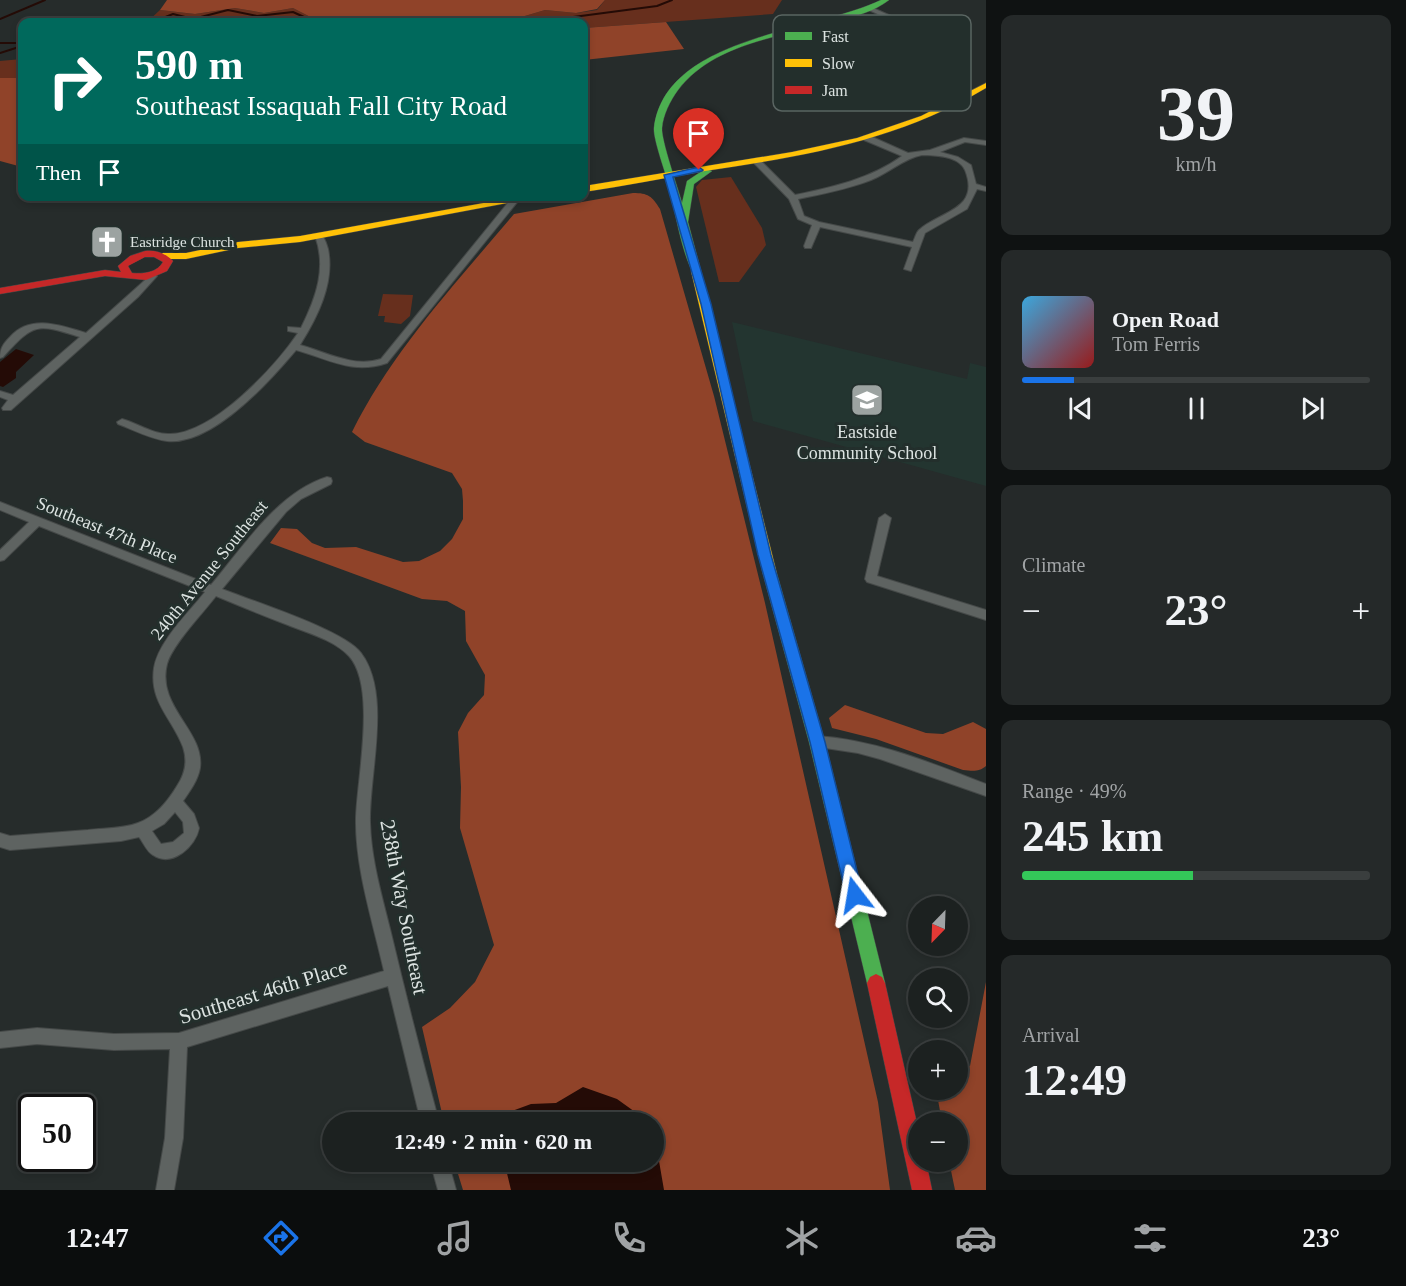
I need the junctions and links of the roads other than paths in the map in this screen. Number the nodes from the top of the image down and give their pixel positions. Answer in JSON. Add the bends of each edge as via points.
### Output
{"nodes":[{"id":1,"x":886,"y":0,"type":"edge"},
{"id":2,"x":871,"y":9,"type":"junction"},
{"id":3,"x":853,"y":15,"type":"edge"},
{"id":4,"x":884,"y":15,"type":"edge"},
{"id":5,"x":773,"y":37,"type":"edge"},
{"id":6,"x":986,"y":85,"type":"edge"},
{"id":7,"x":971,"y":94,"type":"edge"},
{"id":8,"x":941,"y":111,"type":"edge"},
{"id":9,"x":867,"y":138,"type":"junction"},
{"id":10,"x":660,"y":142,"type":"junction"},
{"id":11,"x":986,"y":143,"type":"edge"},
{"id":12,"x":930,"y":153,"type":"junction"},
{"id":13,"x":907,"y":156,"type":"junction"},
{"id":14,"x":760,"y":159,"type":"junction"},
{"id":15,"x":715,"y":167,"type":"junction"},
{"id":16,"x":669,"y":175,"type":"junction"},
{"id":17,"x":633,"y":181,"type":"junction"},
{"id":18,"x":973,"y":186,"type":"junction"},
{"id":19,"x":588,"y":188,"type":"edge"},
{"id":20,"x":986,"y":189,"type":"edge"},
{"id":21,"x":793,"y":198,"type":"junction"},
{"id":22,"x":513,"y":201,"type":"joint"},
{"id":23,"x":817,"y":224,"type":"junction"},
{"id":24,"x":683,"y":225,"type":"junction"},
{"id":25,"x":320,"y":236,"type":"junction"},
{"id":26,"x":300,"y":239,"type":"junction"},
{"id":27,"x":914,"y":245,"type":"junction"},
{"id":28,"x":808,"y":246,"type":"dead end"},
{"id":29,"x":163,"y":256,"type":"junction"},
{"id":30,"x":132,"y":258,"type":"junction"},
{"id":31,"x":908,"y":269,"type":"dead end"},
{"id":32,"x":156,"y":274,"type":"junction"},
{"id":33,"x":130,"y":276,"type":"junction"},
{"id":34,"x":0,"y":284,"type":"edge"},
{"id":35,"x":0,"y":291,"type":"edge"},
{"id":36,"x":128,"y":301,"type":"junction"},
{"id":37,"x":291,"y":329,"type":"dead end"},
{"id":38,"x":304,"y":331,"type":"junction"},
{"id":39,"x":86,"y":336,"type":"junction"},
{"id":40,"x":294,"y":345,"type":"junction"},
{"id":41,"x":0,"y":354,"type":"edge"},
{"id":42,"x":0,"y":394,"type":"edge"},
{"id":43,"x":15,"y":399,"type":"junction"},
{"id":44,"x":8,"y":408,"type":"dead end"},
{"id":45,"x":122,"y":422,"type":"dead end"},
{"id":46,"x":327,"y":481,"type":"dead end"},
{"id":47,"x":0,"y":506,"type":"edge"},
{"id":48,"x":885,"y":518,"type":"dead end"},
{"id":49,"x":37,"y":521,"type":"junction"},
{"id":50,"x":0,"y":557,"type":"edge"},
{"id":51,"x":213,"y":591,"type":"junction"},
{"id":52,"x":986,"y":615,"type":"edge"},
{"id":53,"x":361,"y":663,"type":"joint"},
{"id":54,"x":817,"y":742,"type":"junction"},
{"id":55,"x":986,"y":790,"type":"edge"},
{"id":56,"x":175,"y":802,"type":"junction"},
{"id":57,"x":142,"y":829,"type":"junction"},
{"id":58,"x":0,"y":840,"type":"edge"},
{"id":59,"x":393,"y":976,"type":"junction"},
{"id":60,"x":0,"y":1040,"type":"edge"},
{"id":61,"x":179,"y":1041,"type":"junction"},
{"id":62,"x":427,"y":1112,"type":"edge"},
{"id":63,"x":442,"y":1172,"type":"edge"},
{"id":64,"x":165,"y":1190,"type":"edge"},
{"id":65,"x":447,"y":1190,"type":"edge"},
{"id":66,"x":922,"y":1190,"type":"edge"}],
"edges":[{"from":1,"to":2,"type":"main road"},
{"from":2,"to":3,"type":"main road"},
{"from":2,"to":4,"type":"street"},
{"from":5,"to":10,"type":"main road","via":[[714,56],[677,84],[659,117]]},
{"from":6,"to":7,"type":"main road"},
{"from":8,"to":9,"type":"main road"},
{"from":9,"to":13,"type":"street"},
{"from":9,"to":14,"type":"main road"},
{"from":10,"to":16,"type":"main road"},
{"from":10,"to":17,"type":"main road","via":[[652,160]]},
{"from":11,"to":12,"type":"street","via":[[964,140]]},
{"from":12,"to":13,"type":"street"},
{"from":12,"to":18,"type":"street","via":[[965,164]]},
{"from":13,"to":21,"type":"street","via":[[882,174]]},
{"from":14,"to":15,"type":"main road"},
{"from":14,"to":21,"type":"street"},
{"from":15,"to":16,"type":"main road"},
{"from":15,"to":24,"type":"main road","via":[[690,183]]},
{"from":16,"to":17,"type":"main road"},
{"from":16,"to":24,"type":"main road"},
{"from":17,"to":19,"type":"main road"},
{"from":18,"to":20,"type":"street"},
{"from":18,"to":27,"type":"street","via":[[964,207],[921,232]]},
{"from":21,"to":23,"type":"street","via":[[801,217]]},
{"from":22,"to":25,"type":"main road"},
{"from":22,"to":40,"type":"street","via":[[388,358],[375,365],[355,365]]},
{"from":23,"to":27,"type":"street"},
{"from":23,"to":28,"type":"street"},
{"from":24,"to":54,"type":"main road","via":[[706,304],[765,555]]},
{"from":25,"to":26,"type":"main road"},
{"from":25,"to":38,"type":"street","via":[[327,267]]},
{"from":26,"to":29,"type":"main road"},
{"from":26,"to":32,"type":"main road","via":[[267,249],[200,260]]},
{"from":27,"to":31,"type":"street"},
{"from":29,"to":30,"type":"main road","via":[[146,254]]},
{"from":29,"to":32,"type":"main road","via":[[167,265]]},
{"from":30,"to":33,"type":"main road","via":[[123,266]]},
{"from":30,"to":34,"type":"main road","via":[[73,273]]},
{"from":32,"to":33,"type":"main road"},
{"from":32,"to":36,"type":"street"},
{"from":33,"to":35,"type":"main road","via":[[103,273]]},
{"from":33,"to":36,"type":"street","via":[[134,286]]},
{"from":36,"to":39,"type":"street"},
{"from":37,"to":38,"type":"street"},
{"from":38,"to":40,"type":"street"},
{"from":39,"to":41,"type":"street","via":[[39,325],[23,330]]},
{"from":39,"to":43,"type":"street"},
{"from":40,"to":45,"type":"street","via":[[230,413],[215,422],[169,438]]},
{"from":42,"to":43,"type":"street"},
{"from":43,"to":44,"type":"street"},
{"from":46,"to":51,"type":"street","name":"240th Avenue Southeast","via":[[290,501]]},
{"from":47,"to":49,"type":"street","name":"Southeast 47th Place"},
{"from":48,"to":52,"type":"street","via":[[871,579]]},
{"from":49,"to":50,"type":"street"},
{"from":49,"to":51,"type":"street","name":"Southeast 47th Place"},
{"from":51,"to":53,"type":"street","name":"Southeast 47th Place","via":[[342,642]]},
{"from":51,"to":56,"type":"street","name":"240th Avenue Southeast","via":[[181,630],[161,664],[162,698],[185,736],[193,767]]},
{"from":53,"to":59,"type":"street","name":"238th Way Southeast","via":[[369,698],[370,728],[362,811],[364,844]]},
{"from":54,"to":55,"type":"street","via":[[864,748]]},
{"from":54,"to":66,"type":"main road","via":[[888,1029]]},
{"from":56,"to":57,"type":"street","name":"240th Avenue Southeast","via":[[159,819]]},
{"from":56,"to":57,"type":"street","via":[[192,826],[189,838],[180,847],[168,852],[157,850]]},
{"from":57,"to":58,"type":"street","name":"240th Avenue Southeast","via":[[42,841]]},
{"from":59,"to":61,"type":"street","name":"Southeast 46th Place"},
{"from":59,"to":62,"type":"street","name":"238th Way Southeast"},
{"from":60,"to":61,"type":"street","name":"Southeast 46th Place","via":[[37,1036],[114,1042]]},
{"from":61,"to":64,"type":"street","via":[[174,1138]]},
{"from":63,"to":65,"type":"street"}]}
